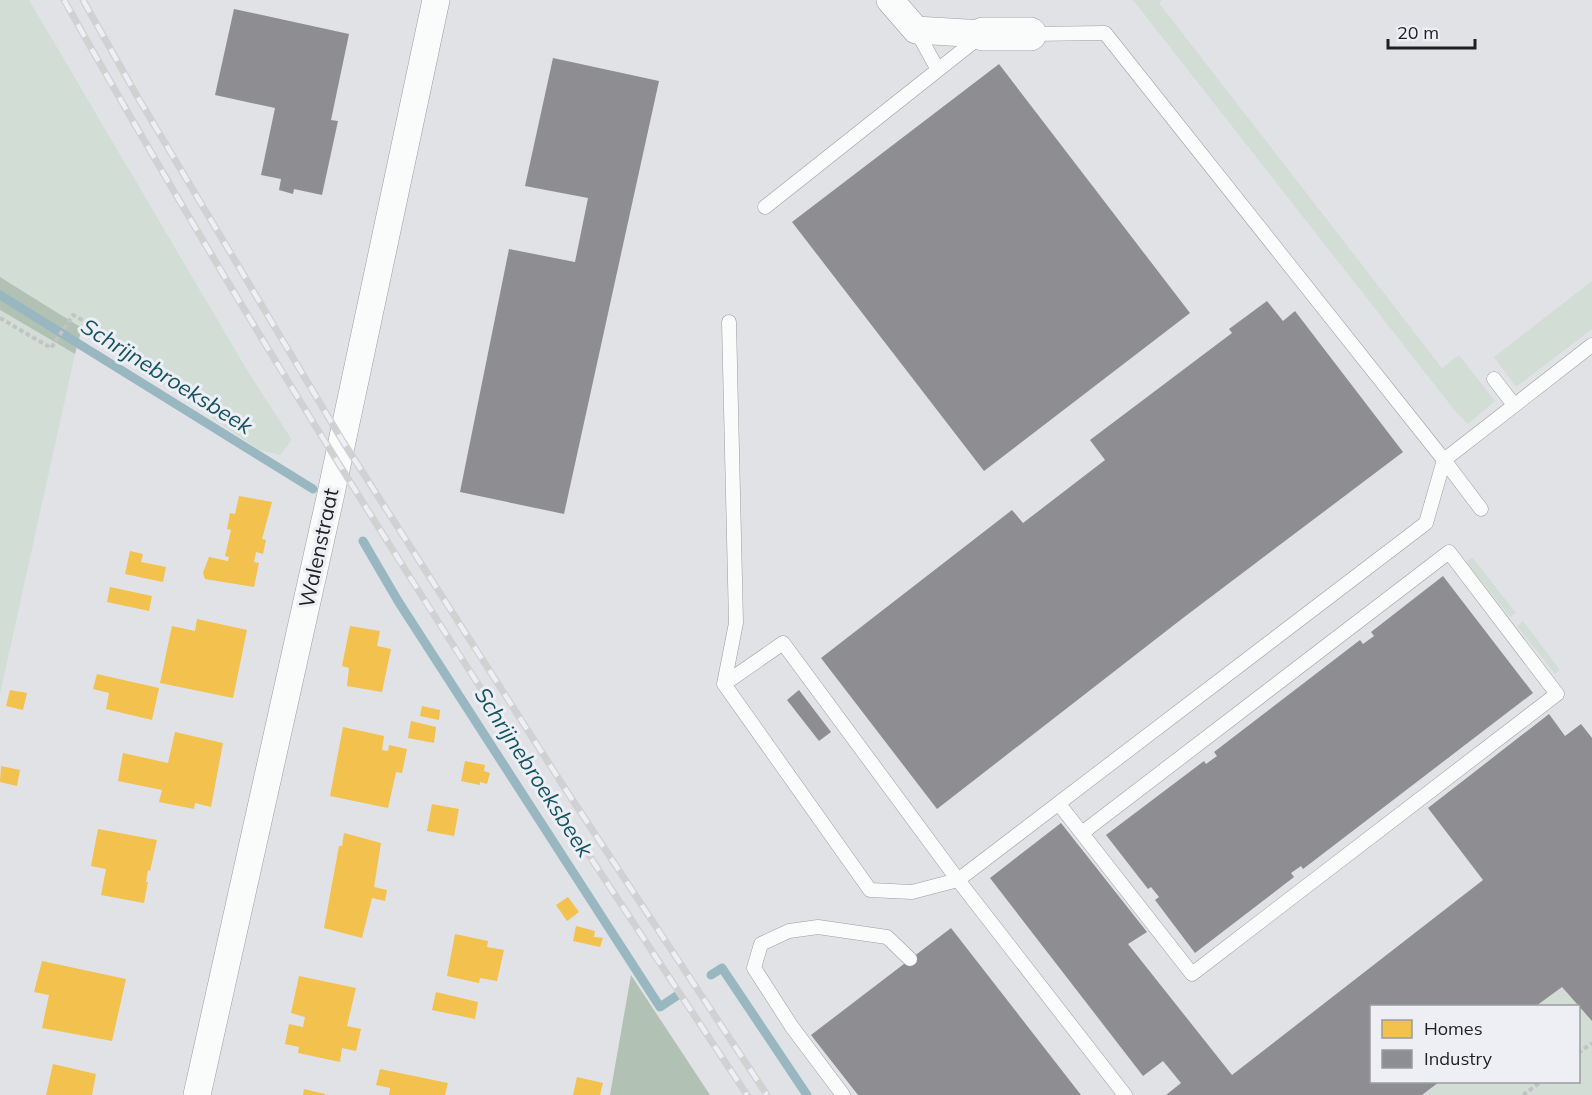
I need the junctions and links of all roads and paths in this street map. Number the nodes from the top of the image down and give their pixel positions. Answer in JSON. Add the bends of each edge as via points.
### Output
{"nodes":[{"id":1,"x":436,"y":0,"type":"edge"},
{"id":2,"x":890,"y":0,"type":"edge"},
{"id":3,"x":916,"y":30,"type":"junction"},
{"id":4,"x":1030,"y":33,"type":"joint"},
{"id":5,"x":983,"y":34,"type":"junction"},
{"id":6,"x":938,"y":70,"type":"junction"},
{"id":7,"x":765,"y":207,"type":"dead end"},
{"id":8,"x":0,"y":318,"type":"edge"},
{"id":9,"x":729,"y":322,"type":"dead end"},
{"id":10,"x":105,"y":332,"type":"dead end"},
{"id":11,"x":1592,"y":345,"type":"edge"},
{"id":12,"x":1494,"y":379,"type":"dead end"},
{"id":13,"x":1514,"y":405,"type":"junction"},
{"id":14,"x":1444,"y":460,"type":"junction"},
{"id":15,"x":1481,"y":509,"type":"dead end"},
{"id":16,"x":724,"y":684,"type":"junction"},
{"id":17,"x":1059,"y":804,"type":"junction"},
{"id":18,"x":1082,"y":832,"type":"junction"},
{"id":19,"x":958,"y":880,"type":"junction"},
{"id":20,"x":910,"y":959,"type":"dead end"},
{"id":21,"x":1540,"y":1083,"type":"edge"},
{"id":22,"x":197,"y":1095,"type":"edge"},
{"id":23,"x":843,"y":1095,"type":"edge"},
{"id":24,"x":1125,"y":1095,"type":"edge"},
{"id":25,"x":1523,"y":1095,"type":"edge"}],
"edges":[{"from":1,"to":22,"type":"street","name":"Walenstraat"},
{"from":2,"to":3,"type":"street"},
{"from":3,"to":5,"type":"street"},
{"from":3,"to":6,"type":"lane"},
{"from":4,"to":5,"type":"street"},
{"from":4,"to":14,"type":"lane","via":[[1105,33]]},
{"from":5,"to":6,"type":"lane"},
{"from":6,"to":7,"type":"lane"},
{"from":8,"to":10,"type":"path","via":[[51,348],[73,315]]},
{"from":9,"to":16,"type":"lane","via":[[736,623]]},
{"from":11,"to":13,"type":"lane"},
{"from":12,"to":13,"type":"lane"},
{"from":13,"to":14,"type":"lane"},
{"from":14,"to":15,"type":"lane"},
{"from":14,"to":17,"type":"lane","via":[[1426,523]]},
{"from":16,"to":19,"type":"lane","via":[[870,890],[912,892]]},
{"from":16,"to":19,"type":"lane","via":[[783,643]]},
{"from":17,"to":18,"type":"lane"},
{"from":17,"to":19,"type":"lane"},
{"from":18,"to":18,"type":"lane","via":[[1192,974],[1557,694],[1449,552]]},
{"from":19,"to":24,"type":"lane"},
{"from":20,"to":23,"type":"lane","via":[[887,937],[818,927],[789,932],[761,944],[754,968]]},
{"from":21,"to":25,"type":"path"}]}
